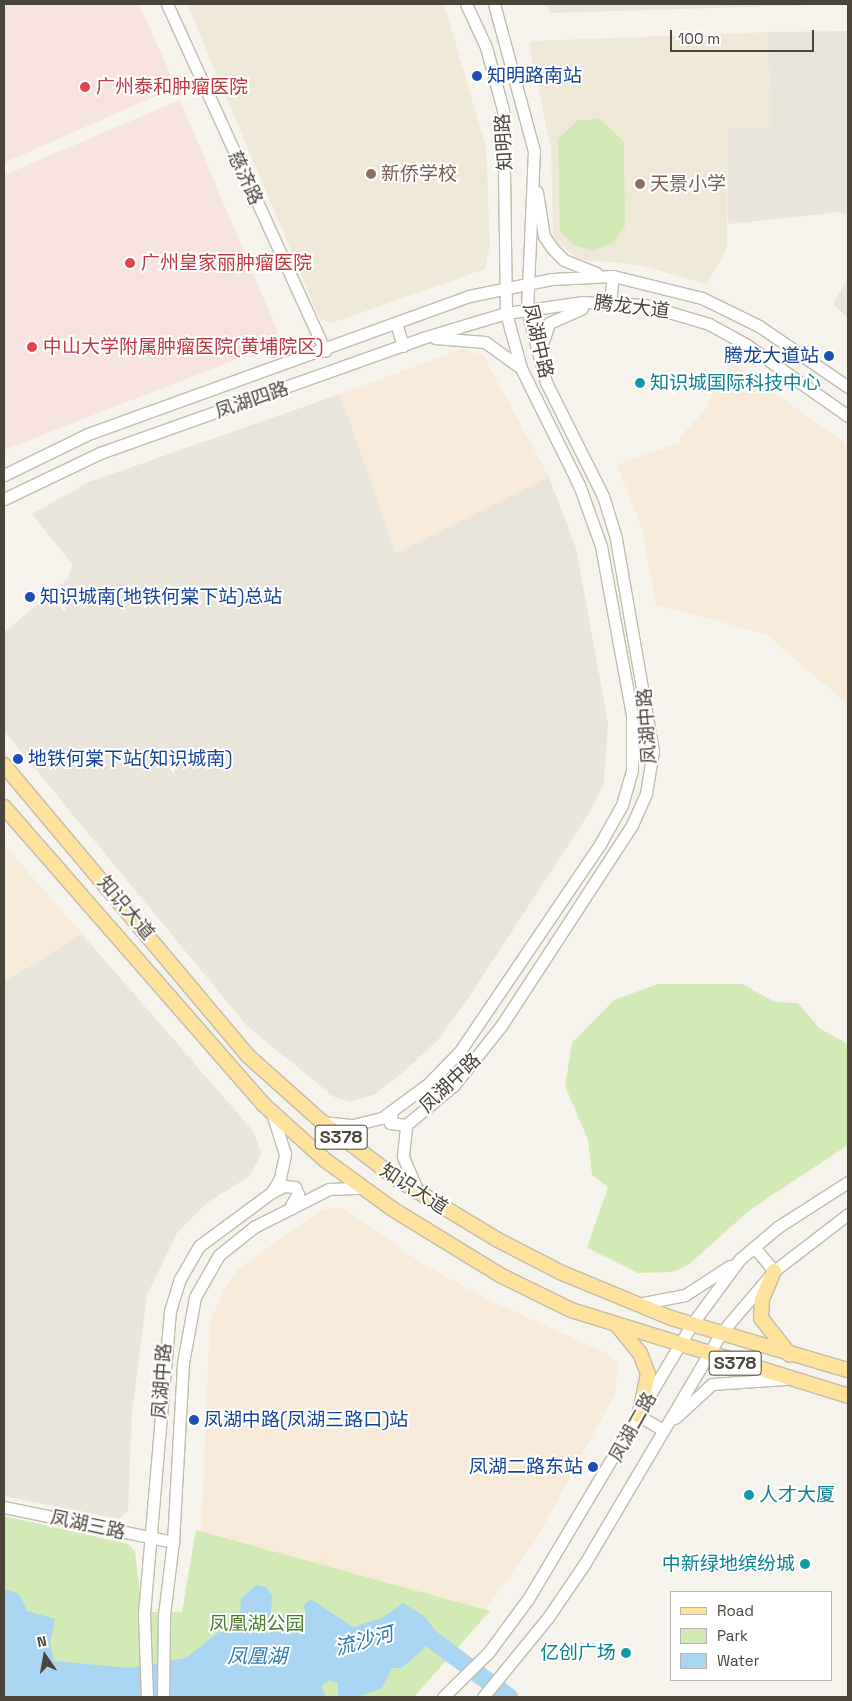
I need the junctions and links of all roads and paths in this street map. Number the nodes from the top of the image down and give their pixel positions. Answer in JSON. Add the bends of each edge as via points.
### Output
{"nodes":[{"id":1,"x":166,"y":4,"type":"edge"},
{"id":2,"x":466,"y":4,"type":"edge"},
{"id":3,"x":494,"y":4,"type":"edge"},
{"id":4,"x":533,"y":164,"type":"junction"},
{"id":5,"x":613,"y":276,"type":"junction"},
{"id":6,"x":528,"y":283,"type":"junction"},
{"id":7,"x":503,"y":287,"type":"junction"},
{"id":8,"x":610,"y":303,"type":"junction"},
{"id":9,"x":528,"y":310,"type":"junction"},
{"id":10,"x":506,"y":313,"type":"junction"},
{"id":11,"x":396,"y":323,"type":"junction"},
{"id":12,"x":426,"y":338,"type":"junction"},
{"id":13,"x":403,"y":346,"type":"junction"},
{"id":14,"x":325,"y":351,"type":"junction"},
{"id":15,"x":521,"y":368,"type":"junction"},
{"id":16,"x":546,"y":382,"type":"junction"},
{"id":17,"x":848,"y":387,"type":"edge"},
{"id":18,"x":554,"y":397,"type":"junction"},
{"id":19,"x":537,"y":406,"type":"junction"},
{"id":20,"x":848,"y":416,"type":"edge"},
{"id":21,"x":4,"y":475,"type":"edge"},
{"id":22,"x":4,"y":499,"type":"edge"},
{"id":23,"x":4,"y":765,"type":"edge"},
{"id":24,"x":4,"y":807,"type":"edge"},
{"id":25,"x":392,"y":1112,"type":"junction"},
{"id":26,"x":272,"y":1113,"type":"junction"},
{"id":27,"x":322,"y":1122,"type":"junction"},
{"id":28,"x":406,"y":1125,"type":"junction"},
{"id":29,"x":848,"y":1182,"type":"edge"},
{"id":30,"x":362,"y":1188,"type":"junction"},
{"id":31,"x":272,"y":1192,"type":"junction"},
{"id":32,"x":419,"y":1194,"type":"junction"},
{"id":33,"x":290,"y":1205,"type":"junction"},
{"id":34,"x":848,"y":1214,"type":"edge"},
{"id":35,"x":754,"y":1247,"type":"junction"},
{"id":36,"x":740,"y":1259,"type":"junction"},
{"id":37,"x":774,"y":1271,"type":"junction"},
{"id":38,"x":638,"y":1304,"type":"junction"},
{"id":39,"x":616,"y":1324,"type":"junction"},
{"id":40,"x":692,"y":1324,"type":"junction"},
{"id":41,"x":721,"y":1333,"type":"junction"},
{"id":42,"x":680,"y":1344,"type":"junction"},
{"id":43,"x":707,"y":1354,"type":"junction"},
{"id":44,"x":790,"y":1355,"type":"junction"},
{"id":45,"x":848,"y":1370,"type":"edge"},
{"id":46,"x":791,"y":1379,"type":"junction"},
{"id":47,"x":848,"y":1396,"type":"edge"},
{"id":48,"x":638,"y":1416,"type":"junction"},
{"id":49,"x":663,"y":1430,"type":"junction"},
{"id":50,"x":4,"y":1507,"type":"edge"},
{"id":51,"x":154,"y":1539,"type":"junction"},
{"id":52,"x":173,"y":1542,"type":"junction"},
{"id":53,"x":147,"y":1697,"type":"edge"},
{"id":54,"x":163,"y":1697,"type":"edge"},
{"id":55,"x":443,"y":1697,"type":"edge"},
{"id":56,"x":483,"y":1697,"type":"edge"}],
"edges":[{"from":1,"to":14,"type":"street","name":"慈济路"},
{"from":2,"to":7,"type":"street","name":"知明路","via":[[486,47],[504,110]]},
{"from":3,"to":4,"type":"street","name":"知明路","via":[[508,45]]},
{"from":4,"to":5,"type":"street","via":[[544,236],[552,248],[579,268]]},
{"from":4,"to":6,"type":"street","name":"知明路"},
{"from":5,"to":6,"type":"street","name":"腾龙大道"},
{"from":5,"to":8,"type":"street"},
{"from":5,"to":17,"type":"street","name":"腾龙大道","via":[[675,290],[735,312]]},
{"from":6,"to":7,"type":"street","name":"腾龙大道"},
{"from":6,"to":9,"type":"street","name":"凤湖中路"},
{"from":7,"to":10,"type":"street","name":"凤湖中路"},
{"from":7,"to":11,"type":"street","name":"腾龙大道"},
{"from":8,"to":9,"type":"street","name":"腾龙大道","via":[[583,302]]},
{"from":8,"to":16,"type":"street","via":[[570,311],[549,323],[540,342]]},
{"from":8,"to":20,"type":"street","name":"腾龙大道","via":[[645,306],[709,324],[748,345]]},
{"from":9,"to":10,"type":"street","name":"腾龙大道"},
{"from":9,"to":16,"type":"street","name":"凤湖中路"},
{"from":10,"to":12,"type":"street","name":"凤湖四路"},
{"from":10,"to":15,"type":"street","name":"凤湖中路"},
{"from":11,"to":13,"type":"street"},
{"from":11,"to":14,"type":"street","name":"凤湖四路"},
{"from":12,"to":13,"type":"street","name":"凤湖四路"},
{"from":12,"to":15,"type":"street","via":[[485,342]]},
{"from":13,"to":22,"type":"street","name":"凤湖四路","via":[[100,453]]},
{"from":14,"to":21,"type":"street","name":"凤湖四路","via":[[88,434]]},
{"from":15,"to":19,"type":"street","name":"凤湖中路"},
{"from":16,"to":18,"type":"street","name":"凤湖中路"},
{"from":18,"to":19,"type":"street"},
{"from":18,"to":28,"type":"street","name":"凤湖中路","via":[[602,496],[616,538],[650,711],[650,778],[632,825],[488,1046],[443,1096]]},
{"from":19,"to":25,"type":"street","name":"凤湖中路","via":[[579,485],[601,546],[632,715],[632,770],[608,830],[477,1030],[446,1067]]},
{"from":23,"to":27,"type":"main road","name":"知识大道","number":"S378","via":[[247,1055]]},
{"from":24,"to":26,"type":"main road","name":"知识大道","number":"S378"},
{"from":25,"to":27,"type":"street","name":"凤湖中路","via":[[362,1124]]},
{"from":25,"to":28,"type":"street","via":[[390,1123]]},
{"from":26,"to":30,"type":"main road","name":"知识大道","number":"S378"},
{"from":26,"to":31,"type":"street","name":"凤湖中路","via":[[286,1162]]},
{"from":27,"to":32,"type":"main road","name":"知识大道","number":"S378"},
{"from":28,"to":32,"type":"street","name":"凤湖中路","via":[[403,1156]]},
{"from":29,"to":35,"type":"street","name":"凤湖二路"},
{"from":30,"to":33,"type":"street","name":"凤湖中路","via":[[329,1189]]},
{"from":30,"to":39,"type":"main road","name":"知识大道","number":"S378","via":[[500,1275],[571,1310]]},
{"from":31,"to":33,"type":"street","via":[[284,1186],[295,1187],[298,1194]]},
{"from":31,"to":51,"type":"street","name":"凤湖中路","via":[[199,1246],[174,1294],[161,1389]]},
{"from":32,"to":38,"type":"main road","name":"知识大道","number":"S378","via":[[554,1269]]},
{"from":33,"to":52,"type":"street","name":"凤湖中路","via":[[219,1256],[195,1297],[183,1362]]},
{"from":34,"to":37,"type":"street","name":"凤湖二路"},
{"from":35,"to":36,"type":"street","name":"凤湖二路"},
{"from":35,"to":37,"type":"street"},
{"from":36,"to":38,"type":"street","via":[[686,1295]]},
{"from":36,"to":40,"type":"street","name":"凤湖二路"},
{"from":37,"to":41,"type":"street","name":"凤湖二路"},
{"from":37,"to":44,"type":"main road","via":[[762,1299],[761,1318]]},
{"from":38,"to":40,"type":"main road","name":"知识大道","number":"S378"},
{"from":39,"to":42,"type":"main road","name":"知识大道","number":"S378"},
{"from":39,"to":48,"type":"main road","via":[[645,1363],[647,1389]]},
{"from":40,"to":41,"type":"main road","name":"知识大道","number":"S378"},
{"from":40,"to":42,"type":"street","name":"凤湖二路"},
{"from":41,"to":43,"type":"street","name":"凤湖二路"},
{"from":41,"to":44,"type":"main road","name":"知识大道","number":"S378"},
{"from":42,"to":43,"type":"main road","name":"知识大道","number":"S378"},
{"from":42,"to":48,"type":"street","name":"凤湖二路"},
{"from":43,"to":46,"type":"main road","name":"知识大道","number":"S378"},
{"from":43,"to":49,"type":"street","name":"凤湖二路"},
{"from":44,"to":45,"type":"main road","name":"知识大道","number":"S378"},
{"from":46,"to":47,"type":"main road","name":"知识大道","number":"S378"},
{"from":46,"to":49,"type":"street","via":[[712,1384]]},
{"from":48,"to":49,"type":"street"},
{"from":48,"to":55,"type":"street","name":"凤湖二路","via":[[562,1549],[488,1653]]},
{"from":49,"to":56,"type":"street","name":"凤湖二路","via":[[585,1563],[508,1669]]},
{"from":50,"to":51,"type":"street","name":"凤湖三路"},
{"from":51,"to":52,"type":"street","name":"凤湖三路"},
{"from":51,"to":53,"type":"street","name":"凤湖中路","via":[[144,1614]]},
{"from":52,"to":54,"type":"street","name":"凤湖中路","via":[[164,1615]]}]}
